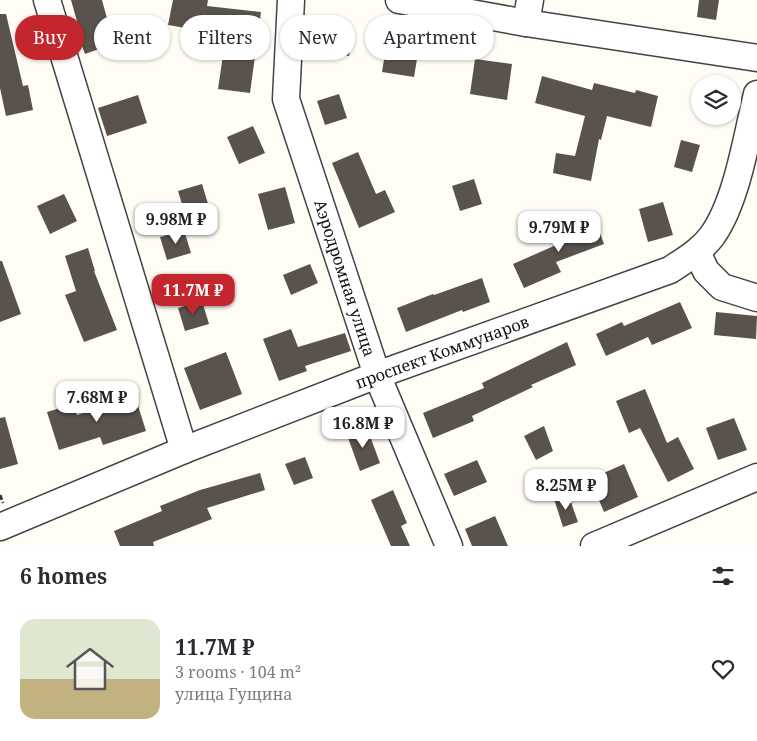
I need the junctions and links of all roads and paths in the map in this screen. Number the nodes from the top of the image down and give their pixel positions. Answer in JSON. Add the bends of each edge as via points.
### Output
{"nodes":[{"id":1,"x":46,"y":0,"type":"edge"},
{"id":2,"x":291,"y":0,"type":"edge"},
{"id":3,"x":399,"y":0,"type":"edge"},
{"id":4,"x":528,"y":11,"type":"edge"},
{"id":5,"x":757,"y":58,"type":"edge"},
{"id":6,"x":757,"y":94,"type":"edge"},
{"id":7,"x":697,"y":252,"type":"junction"},
{"id":8,"x":757,"y":298,"type":"edge"},
{"id":9,"x":377,"y":375,"type":"junction"},
{"id":10,"x":184,"y":450,"type":"junction"},
{"id":11,"x":757,"y":477,"type":"edge"},
{"id":12,"x":0,"y":495,"type":"edge"},
{"id":13,"x":2,"y":515,"type":"edge"},
{"id":14,"x":449,"y":546,"type":"edge"},
{"id":15,"x":594,"y":546,"type":"edge"}],
"edges":[{"from":1,"to":10,"type":"street"},
{"from":2,"to":9,"type":"street","name":"Аэродромная улица","via":[[286,100]]},
{"from":3,"to":4,"type":"street"},
{"from":4,"to":5,"type":"street"},
{"from":6,"to":7,"type":"street","name":"проспект Коммунаров","via":[[739,171],[725,213],[712,236]]},
{"from":7,"to":8,"type":"street","via":[[706,271],[722,288]]},
{"from":7,"to":9,"type":"street","name":"проспект Коммунаров","via":[[670,270]]},
{"from":9,"to":10,"type":"street","name":"проспект Коммунаров"},
{"from":9,"to":14,"type":"street","name":"Аэродромная улица"},
{"from":10,"to":13,"type":"street","name":"проспект Коммунаров"},
{"from":11,"to":15,"type":"street"},
{"from":12,"to":13,"type":"path"}]}
